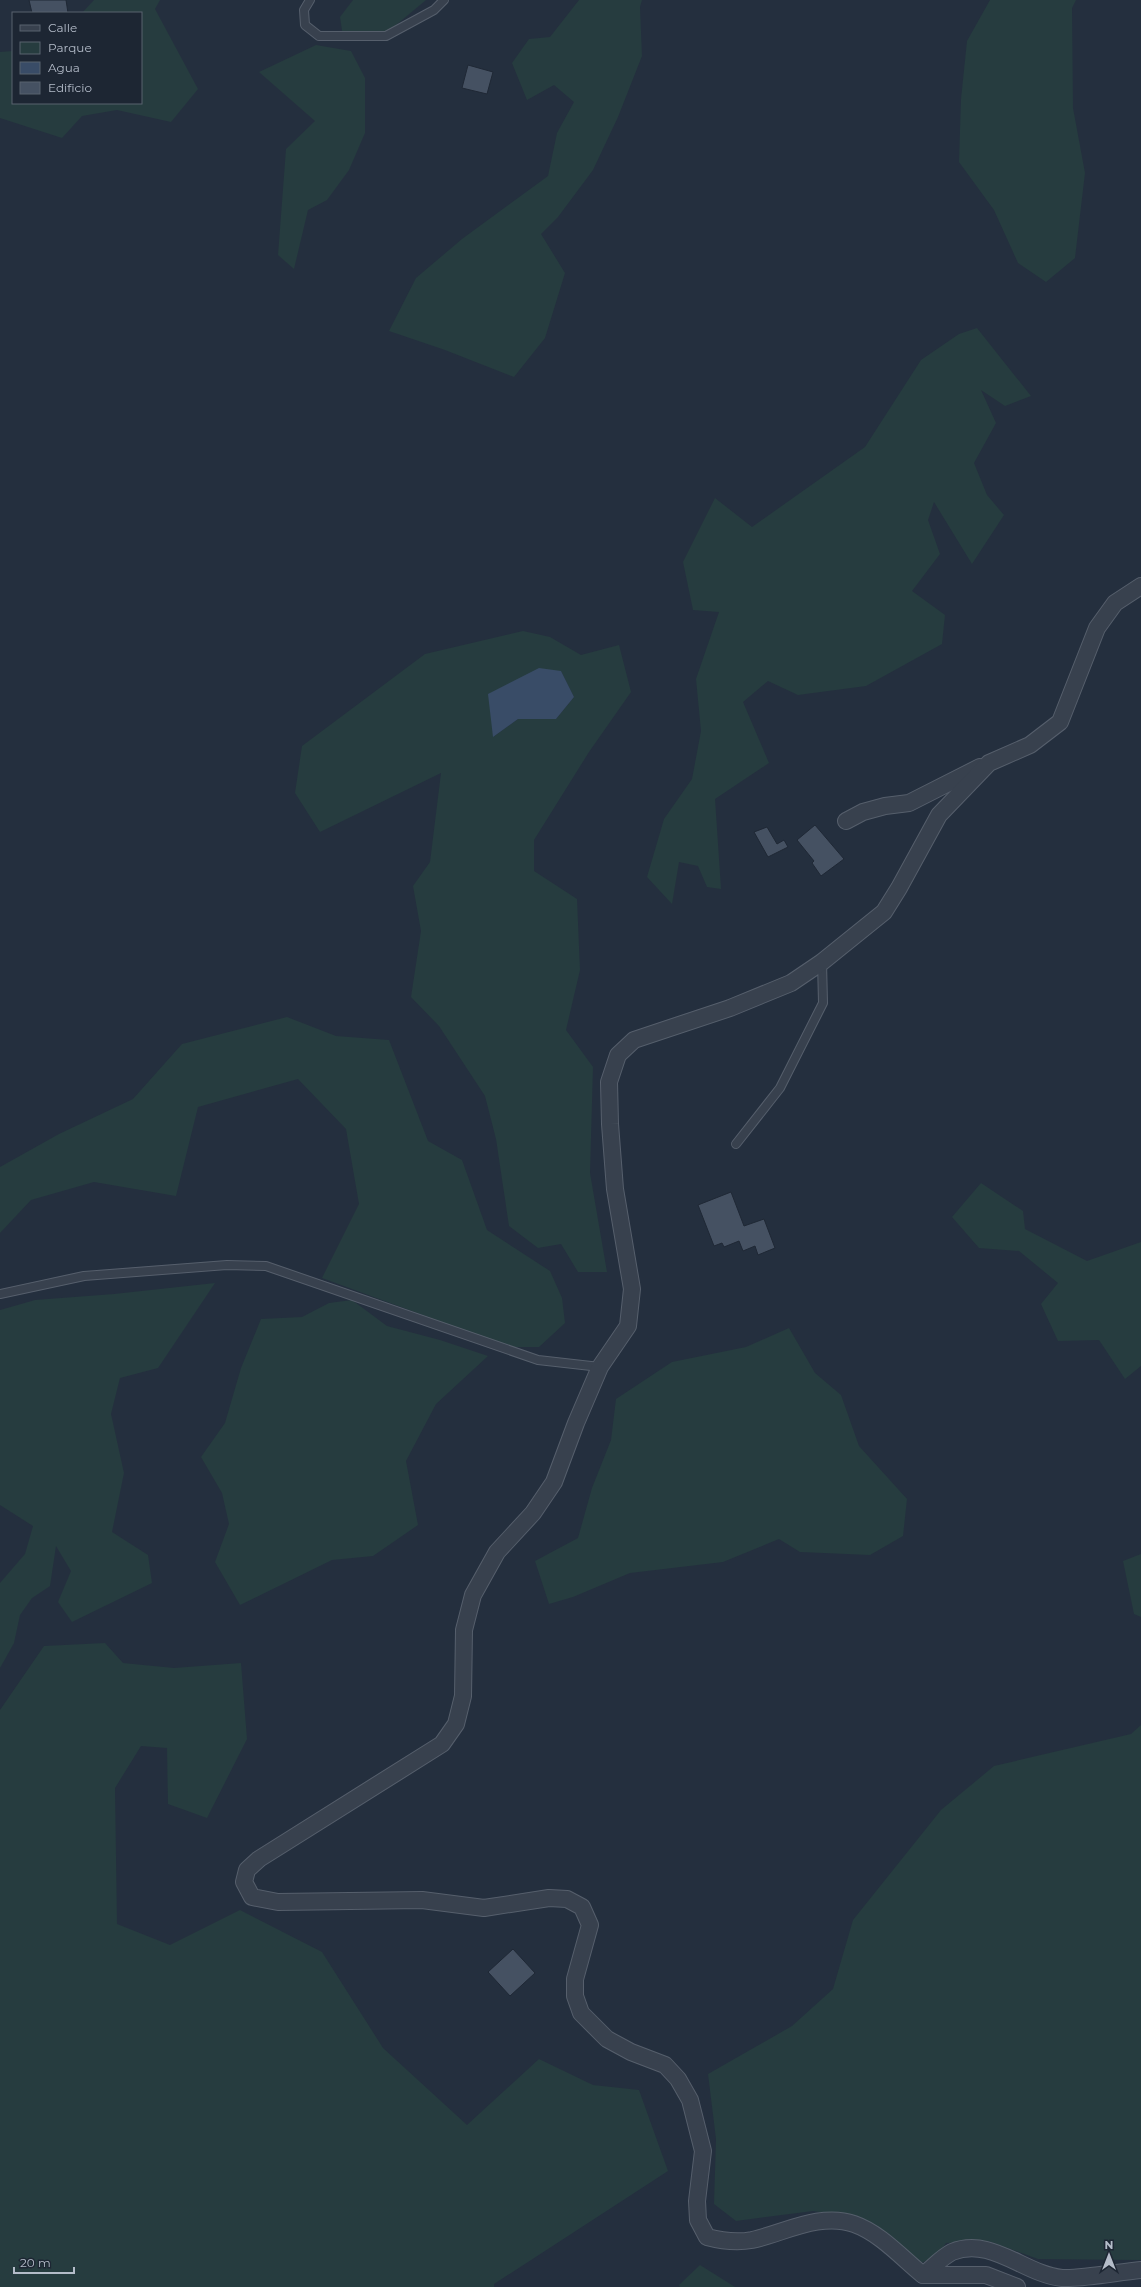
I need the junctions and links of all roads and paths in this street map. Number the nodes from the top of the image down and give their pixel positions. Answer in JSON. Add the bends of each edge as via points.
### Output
{"nodes":[{"id":1,"x":310,"y":0,"type":"edge"},
{"id":2,"x":444,"y":0,"type":"edge"},
{"id":3,"x":1141,"y":586,"type":"edge"},
{"id":4,"x":989,"y":763,"type":"junction"},
{"id":5,"x":846,"y":821,"type":"dead end"},
{"id":6,"x":822,"y":962,"type":"junction"},
{"id":7,"x":736,"y":1144,"type":"dead end"},
{"id":8,"x":0,"y":1294,"type":"edge"},
{"id":9,"x":600,"y":1367,"type":"junction"},
{"id":10,"x":1141,"y":2270,"type":"edge"},
{"id":11,"x":923,"y":2275,"type":"junction"},
{"id":12,"x":1017,"y":2287,"type":"edge"}],
"edges":[{"from":1,"to":2,"type":"lane","via":[[304,10],[306,25],[319,36],[386,36],[434,10]]},
{"from":3,"to":4,"type":"street","via":[[1115,603],[1097,628],[1060,722],[1030,745]]},
{"from":4,"to":5,"type":"street","via":[[909,803],[862,812]]},
{"from":4,"to":6,"type":"street","via":[[939,815],[884,912]]},
{"from":6,"to":7,"type":"lane","via":[[823,1003],[780,1088]]},
{"from":6,"to":9,"type":"street","via":[[792,983],[634,1040],[618,1055],[609,1082],[610,1124],[615,1189],[632,1289],[628,1326]]},
{"from":8,"to":9,"type":"lane","via":[[84,1276],[228,1265],[266,1266],[538,1360]]},
{"from":9,"to":11,"type":"street","via":[[554,1482],[532,1513],[497,1552],[473,1595],[464,1630],[463,1696],[456,1724],[442,1744],[259,1859],[247,1870],[244,1882],[252,1897],[278,1902],[422,1900],[484,1908],[549,1898],[567,1899],[582,1908],[590,1925],[575,1979],[575,1996],[581,2014],[607,2039],[631,2052],[665,2065],[678,2078],[690,2100],[703,2151],[697,2201],[698,2220],[707,2237],[724,2242],[752,2240],[797,2226],[827,2221],[854,2224],[879,2237]]},
{"from":10,"to":11,"type":"street","via":[[1062,2278],[1040,2272],[994,2251],[973,2248],[951,2253]]},
{"from":11,"to":12,"type":"street","via":[[986,2275]]}]}
